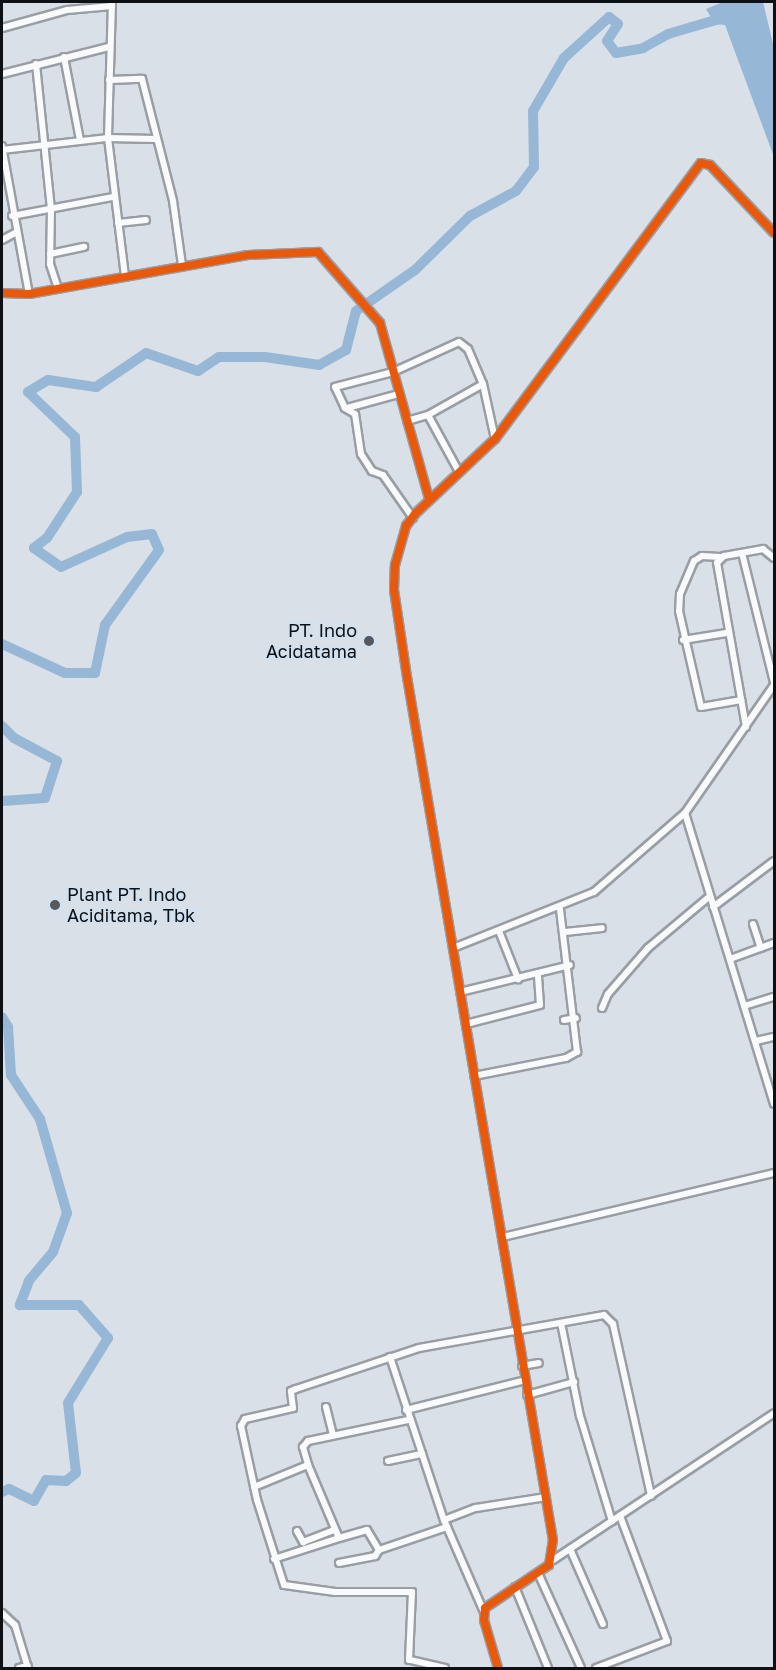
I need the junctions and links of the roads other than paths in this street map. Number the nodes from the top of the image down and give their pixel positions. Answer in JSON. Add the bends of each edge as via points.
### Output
{"nodes":[{"id":1,"x":112,"y":4,"type":"edge"},
{"id":2,"x":2,"y":28,"type":"edge"},
{"id":3,"x":109,"y":47,"type":"junction"},
{"id":4,"x":64,"y":57,"type":"junction"},
{"id":5,"x":36,"y":64,"type":"junction"},
{"id":6,"x":2,"y":74,"type":"edge"},
{"id":7,"x":109,"y":80,"type":"junction"},
{"id":8,"x":108,"y":138,"type":"junction"},
{"id":9,"x":155,"y":139,"type":"junction"},
{"id":10,"x":80,"y":140,"type":"junction"},
{"id":11,"x":42,"y":145,"type":"junction"},
{"id":12,"x":2,"y":149,"type":"edge"},
{"id":13,"x":113,"y":197,"type":"junction"},
{"id":14,"x":51,"y":209,"type":"junction"},
{"id":15,"x":12,"y":216,"type":"junction"},
{"id":16,"x":146,"y":220,"type":"dead end"},
{"id":17,"x":118,"y":224,"type":"junction"},
{"id":18,"x":15,"y":233,"type":"junction"},
{"id":19,"x":774,"y":233,"type":"edge"},
{"id":20,"x":2,"y":240,"type":"edge"},
{"id":21,"x":84,"y":247,"type":"dead end"},
{"id":22,"x":50,"y":254,"type":"junction"},
{"id":23,"x":182,"y":265,"type":"junction"},
{"id":24,"x":125,"y":276,"type":"junction"},
{"id":25,"x":58,"y":289,"type":"junction"},
{"id":26,"x":2,"y":293,"type":"edge"},
{"id":27,"x":29,"y":294,"type":"junction"},
{"id":28,"x":393,"y":372,"type":"junction"},
{"id":29,"x":483,"y":384,"type":"junction"},
{"id":30,"x":399,"y":394,"type":"junction"},
{"id":31,"x":345,"y":408,"type":"junction"},
{"id":32,"x":428,"y":415,"type":"junction"},
{"id":33,"x":407,"y":421,"type":"junction"},
{"id":34,"x":495,"y":440,"type":"junction"},
{"id":35,"x":458,"y":470,"type":"junction"},
{"id":36,"x":429,"y":499,"type":"junction"},
{"id":37,"x":412,"y":518,"type":"junction"},
{"id":38,"x":742,"y":553,"type":"junction"},
{"id":39,"x":720,"y":558,"type":"junction"},
{"id":40,"x":774,"y":558,"type":"edge"},
{"id":41,"x":726,"y":633,"type":"junction"},
{"id":42,"x":683,"y":640,"type":"junction"},
{"id":43,"x":774,"y":683,"type":"edge"},
{"id":44,"x":741,"y":700,"type":"junction"},
{"id":45,"x":746,"y":727,"type":"junction"},
{"id":46,"x":685,"y":813,"type":"junction"},
{"id":47,"x":774,"y":861,"type":"edge"},
{"id":48,"x":712,"y":901,"type":"junction"},
{"id":49,"x":560,"y":909,"type":"junction"},
{"id":50,"x":753,"y":924,"type":"dead end"},
{"id":51,"x":602,"y":928,"type":"dead end"},
{"id":52,"x":499,"y":931,"type":"junction"},
{"id":53,"x":565,"y":932,"type":"junction"},
{"id":54,"x":774,"y":944,"type":"edge"},
{"id":55,"x":453,"y":948,"type":"junction"},
{"id":56,"x":761,"y":948,"type":"junction"},
{"id":57,"x":730,"y":959,"type":"junction"},
{"id":58,"x":570,"y":965,"type":"junction"},
{"id":59,"x":538,"y":973,"type":"junction"},
{"id":60,"x":518,"y":979,"type":"junction"},
{"id":61,"x":460,"y":992,"type":"junction"},
{"id":62,"x":774,"y":997,"type":"edge"},
{"id":63,"x":744,"y":1006,"type":"junction"},
{"id":64,"x":602,"y":1008,"type":"dead end"},
{"id":65,"x":576,"y":1018,"type":"junction"},
{"id":66,"x":564,"y":1020,"type":"dead end"},
{"id":67,"x":466,"y":1024,"type":"junction"},
{"id":68,"x":774,"y":1037,"type":"edge"},
{"id":69,"x":756,"y":1041,"type":"junction"},
{"id":70,"x":474,"y":1076,"type":"junction"},
{"id":71,"x":772,"y":1084,"type":"edge"},
{"id":72,"x":774,"y":1104,"type":"edge"},
{"id":73,"x":774,"y":1173,"type":"edge"},
{"id":74,"x":503,"y":1237,"type":"junction"},
{"id":75,"x":561,"y":1323,"type":"junction"},
{"id":76,"x":517,"y":1331,"type":"junction"},
{"id":77,"x":390,"y":1357,"type":"junction"},
{"id":78,"x":539,"y":1363,"type":"dead end"},
{"id":79,"x":522,"y":1366,"type":"junction"},
{"id":80,"x":525,"y":1380,"type":"junction"},
{"id":81,"x":574,"y":1382,"type":"junction"},
{"id":82,"x":528,"y":1395,"type":"junction"},
{"id":83,"x":326,"y":1407,"type":"dead end"},
{"id":84,"x":406,"y":1410,"type":"junction"},
{"id":85,"x":774,"y":1413,"type":"edge"},
{"id":86,"x":408,"y":1420,"type":"junction"},
{"id":87,"x":333,"y":1435,"type":"junction"},
{"id":88,"x":422,"y":1454,"type":"junction"},
{"id":89,"x":388,"y":1461,"type":"dead end"},
{"id":90,"x":308,"y":1465,"type":"junction"},
{"id":91,"x":254,"y":1487,"type":"junction"},
{"id":92,"x":651,"y":1496,"type":"junction"},
{"id":93,"x":546,"y":1497,"type":"junction"},
{"id":94,"x":620,"y":1516,"type":"junction"},
{"id":95,"x":444,"y":1520,"type":"junction"},
{"id":96,"x":612,"y":1521,"type":"junction"},
{"id":97,"x":447,"y":1527,"type":"junction"},
{"id":98,"x":335,"y":1530,"type":"junction"},
{"id":99,"x":297,"y":1531,"type":"dead end"},
{"id":100,"x":339,"y":1539,"type":"junction"},
{"id":101,"x":570,"y":1549,"type":"junction"},
{"id":102,"x":379,"y":1550,"type":"junction"},
{"id":103,"x":274,"y":1559,"type":"junction"},
{"id":104,"x":552,"y":1560,"type":"junction"},
{"id":105,"x":339,"y":1563,"type":"dead end"},
{"id":106,"x":538,"y":1573,"type":"junction"},
{"id":107,"x":515,"y":1587,"type":"junction"},
{"id":108,"x":484,"y":1611,"type":"junction"},
{"id":109,"x":2,"y":1613,"type":"edge"},
{"id":110,"x":603,"y":1624,"type":"dead end"},
{"id":111,"x":28,"y":1667,"type":"edge"},
{"id":112,"x":19,"y":1668,"type":"edge"},
{"id":113,"x":445,"y":1668,"type":"edge"},
{"id":114,"x":498,"y":1668,"type":"edge"},
{"id":115,"x":548,"y":1668,"type":"edge"},
{"id":116,"x":581,"y":1668,"type":"edge"},
{"id":117,"x":596,"y":1668,"type":"edge"}],
"edges":[{"from":1,"to":2,"type":"street","via":[[60,11]]},
{"from":1,"to":3,"type":"street"},
{"from":3,"to":4,"type":"street"},
{"from":3,"to":7,"type":"street"},
{"from":4,"to":5,"type":"street"},
{"from":4,"to":10,"type":"street"},
{"from":5,"to":6,"type":"street"},
{"from":5,"to":11,"type":"street"},
{"from":7,"to":8,"type":"street"},
{"from":7,"to":9,"type":"street","via":[[141,77]]},
{"from":8,"to":9,"type":"street"},
{"from":8,"to":10,"type":"street"},
{"from":8,"to":13,"type":"street"},
{"from":9,"to":23,"type":"street","via":[[173,201]]},
{"from":10,"to":11,"type":"street"},
{"from":11,"to":12,"type":"street"},
{"from":11,"to":14,"type":"street"},
{"from":12,"to":15,"type":"street"},
{"from":13,"to":14,"type":"street"},
{"from":13,"to":17,"type":"street"},
{"from":14,"to":15,"type":"street"},
{"from":14,"to":22,"type":"street"},
{"from":15,"to":18,"type":"street"},
{"from":16,"to":17,"type":"street"},
{"from":17,"to":24,"type":"street"},
{"from":18,"to":20,"type":"street"},
{"from":18,"to":27,"type":"street"},
{"from":19,"to":34,"type":"street","via":[[710,165],[701,163]]},
{"from":21,"to":22,"type":"street"},
{"from":22,"to":25,"type":"street"},
{"from":23,"to":24,"type":"street"},
{"from":23,"to":28,"type":"street","via":[[314,251],[326,258],[369,306],[380,323]]},
{"from":24,"to":25,"type":"street"},
{"from":25,"to":27,"type":"street"},
{"from":26,"to":27,"type":"street"},
{"from":28,"to":29,"type":"street","via":[[459,342],[468,349]]},
{"from":28,"to":30,"type":"street"},
{"from":28,"to":31,"type":"street","via":[[335,387]]},
{"from":29,"to":32,"type":"street"},
{"from":29,"to":34,"type":"street"},
{"from":30,"to":31,"type":"street"},
{"from":30,"to":33,"type":"street"},
{"from":31,"to":37,"type":"street","via":[[355,414],[355,436],[370,468],[384,475]]},
{"from":32,"to":33,"type":"street"},
{"from":32,"to":35,"type":"street"},
{"from":33,"to":36,"type":"street"},
{"from":34,"to":35,"type":"street"},
{"from":35,"to":36,"type":"street"},
{"from":36,"to":37,"type":"street"},
{"from":37,"to":55,"type":"street","via":[[401,540],[393,584]]},
{"from":38,"to":39,"type":"street"},
{"from":38,"to":40,"type":"street","via":[[768,549]]},
{"from":38,"to":43,"type":"street"},
{"from":39,"to":41,"type":"street","via":[[717,580]]},
{"from":39,"to":42,"type":"street","via":[[702,556],[692,565],[678,600]]},
{"from":41,"to":42,"type":"street"},
{"from":41,"to":44,"type":"street"},
{"from":42,"to":44,"type":"street","via":[[701,707]]},
{"from":43,"to":45,"type":"street"},
{"from":44,"to":45,"type":"street"},
{"from":45,"to":46,"type":"street"},
{"from":46,"to":48,"type":"street"},
{"from":46,"to":49,"type":"street","via":[[594,892]]},
{"from":47,"to":48,"type":"street"},
{"from":48,"to":57,"type":"street"},
{"from":48,"to":64,"type":"street","via":[[648,948],[608,994]]},
{"from":49,"to":52,"type":"street"},
{"from":49,"to":53,"type":"street"},
{"from":50,"to":56,"type":"street"},
{"from":51,"to":53,"type":"street"},
{"from":52,"to":55,"type":"street"},
{"from":52,"to":60,"type":"street"},
{"from":53,"to":58,"type":"street"},
{"from":54,"to":56,"type":"street"},
{"from":55,"to":61,"type":"street"},
{"from":56,"to":57,"type":"street"},
{"from":57,"to":63,"type":"street"},
{"from":58,"to":59,"type":"street"},
{"from":58,"to":65,"type":"street"},
{"from":59,"to":60,"type":"street"},
{"from":59,"to":67,"type":"street","via":[[540,1005]]},
{"from":60,"to":61,"type":"street"},
{"from":61,"to":67,"type":"street"},
{"from":62,"to":63,"type":"street"},
{"from":63,"to":69,"type":"street"},
{"from":65,"to":66,"type":"street"},
{"from":65,"to":70,"type":"street","via":[[578,1047],[571,1057]]},
{"from":67,"to":70,"type":"street"},
{"from":68,"to":69,"type":"street"},
{"from":69,"to":71,"type":"street"},
{"from":70,"to":74,"type":"street"},
{"from":71,"to":72,"type":"street"},
{"from":73,"to":74,"type":"street"},
{"from":74,"to":76,"type":"street"},
{"from":75,"to":76,"type":"street"},
{"from":75,"to":81,"type":"street"},
{"from":75,"to":92,"type":"street","via":[[599,1316],[611,1319]]},
{"from":76,"to":77,"type":"street","via":[[441,1342]]},
{"from":76,"to":79,"type":"street"},
{"from":77,"to":84,"type":"street"},
{"from":77,"to":91,"type":"street","via":[[291,1391],[293,1408],[242,1422]]},
{"from":78,"to":79,"type":"street"},
{"from":79,"to":80,"type":"street"},
{"from":80,"to":82,"type":"street"},
{"from":80,"to":84,"type":"street"},
{"from":81,"to":82,"type":"street"},
{"from":81,"to":96,"type":"street"},
{"from":82,"to":93,"type":"street"},
{"from":83,"to":87,"type":"street"},
{"from":84,"to":86,"type":"street"},
{"from":85,"to":92,"type":"street"},
{"from":86,"to":87,"type":"street"},
{"from":86,"to":88,"type":"street"},
{"from":87,"to":90,"type":"street","via":[[305,1443]]},
{"from":88,"to":89,"type":"street"},
{"from":88,"to":95,"type":"street"},
{"from":90,"to":91,"type":"street"},
{"from":90,"to":98,"type":"street"},
{"from":91,"to":103,"type":"street"},
{"from":92,"to":94,"type":"street"},
{"from":93,"to":95,"type":"street","via":[[476,1508]]},
{"from":93,"to":104,"type":"street"},
{"from":94,"to":96,"type":"street"},
{"from":94,"to":117,"type":"street","via":[[667,1641]]},
{"from":95,"to":97,"type":"street"},
{"from":96,"to":101,"type":"street"},
{"from":97,"to":102,"type":"street"},
{"from":97,"to":108,"type":"street"},
{"from":98,"to":99,"type":"street","via":[[303,1542]]},
{"from":98,"to":100,"type":"street"},
{"from":100,"to":102,"type":"street","via":[[367,1530]]},
{"from":100,"to":103,"type":"street"},
{"from":101,"to":104,"type":"street"},
{"from":101,"to":110,"type":"street"},
{"from":102,"to":105,"type":"street","via":[[375,1556]]},
{"from":103,"to":113,"type":"street","via":[[284,1585],[335,1592],[412,1592],[409,1660]]},
{"from":104,"to":106,"type":"street"},
{"from":106,"to":107,"type":"street"},
{"from":106,"to":116,"type":"street"},
{"from":107,"to":108,"type":"street"},
{"from":107,"to":115,"type":"street"},
{"from":108,"to":114,"type":"street"},
{"from":109,"to":111,"type":"street","via":[[15,1624]]},
{"from":111,"to":112,"type":"street"}]}
